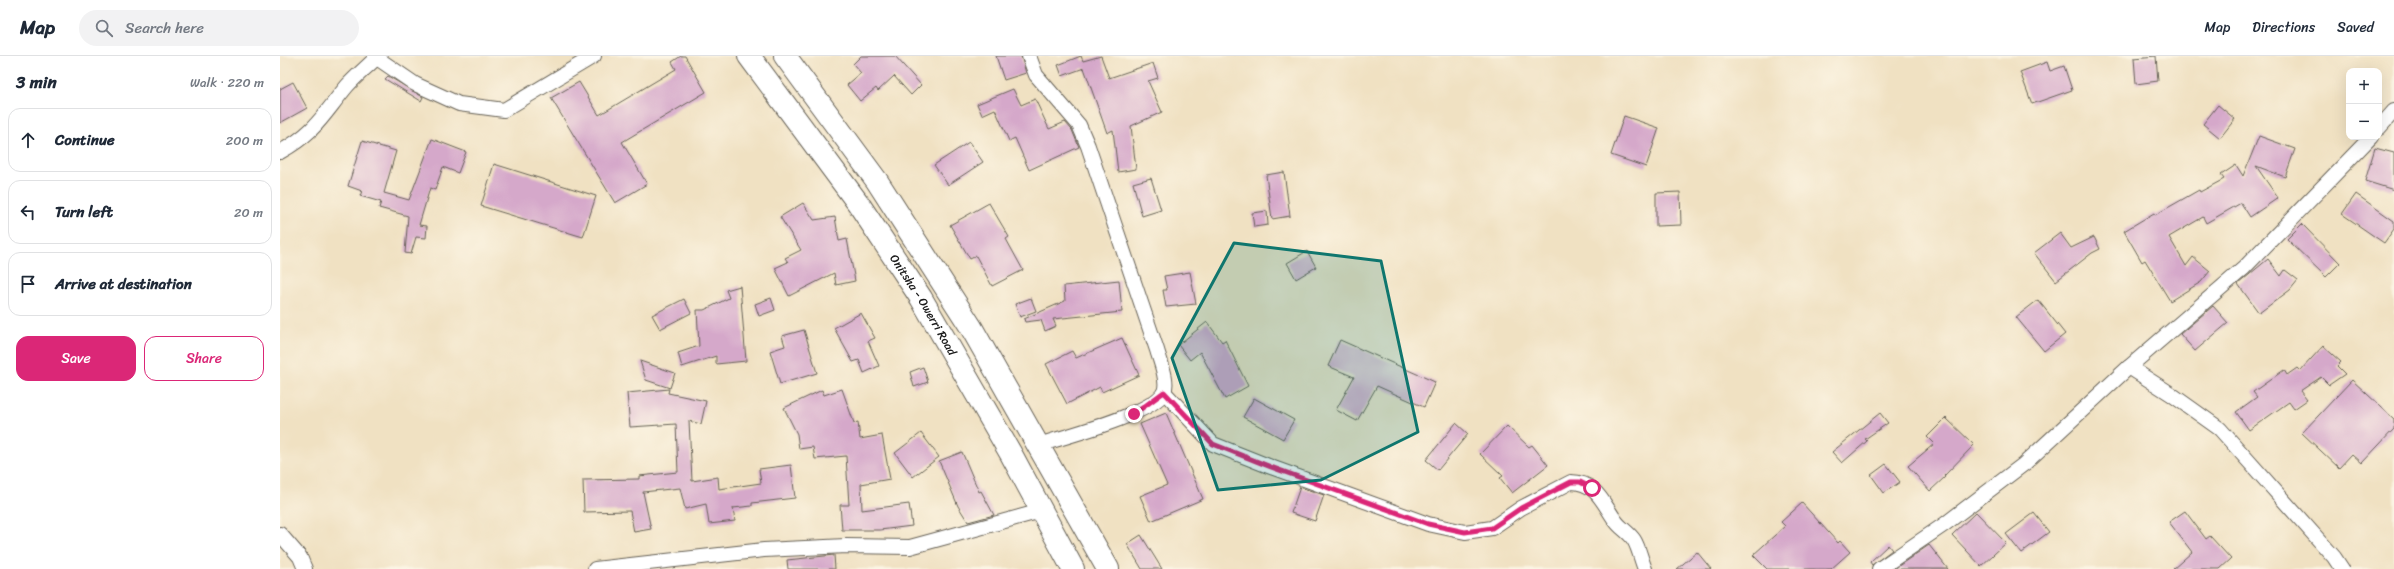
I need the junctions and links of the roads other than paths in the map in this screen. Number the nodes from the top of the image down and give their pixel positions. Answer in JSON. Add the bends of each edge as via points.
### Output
{"nodes":[{"id":1,"x":594,"y":56,"type":"edge"},
{"id":2,"x":749,"y":56,"type":"edge"},
{"id":3,"x":785,"y":56,"type":"edge"},
{"id":4,"x":1029,"y":56,"type":"edge"},
{"id":5,"x":375,"y":57,"type":"edge"},
{"id":6,"x":2394,"y":111,"type":"edge"},
{"id":7,"x":2382,"y":125,"type":"edge"},
{"id":8,"x":2368,"y":140,"type":"edge"},
{"id":9,"x":280,"y":152,"type":"edge"},
{"id":10,"x":2129,"y":367,"type":"junction"},
{"id":11,"x":1164,"y":392,"type":"junction"},
{"id":12,"x":1038,"y":445,"type":"junction"},
{"id":13,"x":1041,"y":511,"type":"junction"},
{"id":14,"x":280,"y":534,"type":"edge"},
{"id":15,"x":305,"y":569,"type":"edge"},
{"id":16,"x":596,"y":569,"type":"edge"},
{"id":17,"x":1073,"y":569,"type":"edge"},
{"id":18,"x":1108,"y":569,"type":"edge"},
{"id":19,"x":1645,"y":569,"type":"edge"},
{"id":20,"x":1879,"y":569,"type":"edge"},
{"id":21,"x":2342,"y":569,"type":"edge"}],
"edges":[{"from":1,"to":5,"type":"street","via":[[504,110],[460,104],[415,84]]},
{"from":2,"to":13,"type":"highway","name":"Onitsha - Owerri Road","via":[[858,203],[922,298]]},
{"from":3,"to":12,"type":"highway","via":[[877,181],[971,327]]},
{"from":4,"to":11,"type":"street","via":[[1036,75],[1079,125],[1088,146],[1157,350],[1165,384]]},
{"from":5,"to":9,"type":"street","via":[[348,85],[317,126],[300,141]]},
{"from":6,"to":7,"type":"street"},
{"from":8,"to":10,"type":"street","via":[[2244,268]]},
{"from":10,"to":20,"type":"street","via":[[2024,464],[1945,524]]},
{"from":10,"to":21,"type":"street","via":[[2220,429]]},
{"from":11,"to":12,"type":"street","via":[[1134,414]]},
{"from":11,"to":19,"type":"street","via":[[1213,444],[1428,524],[1465,532],[1492,528],[1521,508],[1571,482],[1580,482],[1592,488],[1603,500],[1615,521],[1634,540]]},
{"from":12,"to":18,"type":"highway"},
{"from":13,"to":16,"type":"street","via":[[910,547],[846,546],[764,550]]},
{"from":13,"to":17,"type":"highway","name":"Onitsha - Owerri Road"},
{"from":14,"to":15,"type":"street","via":[[300,557]]}]}
